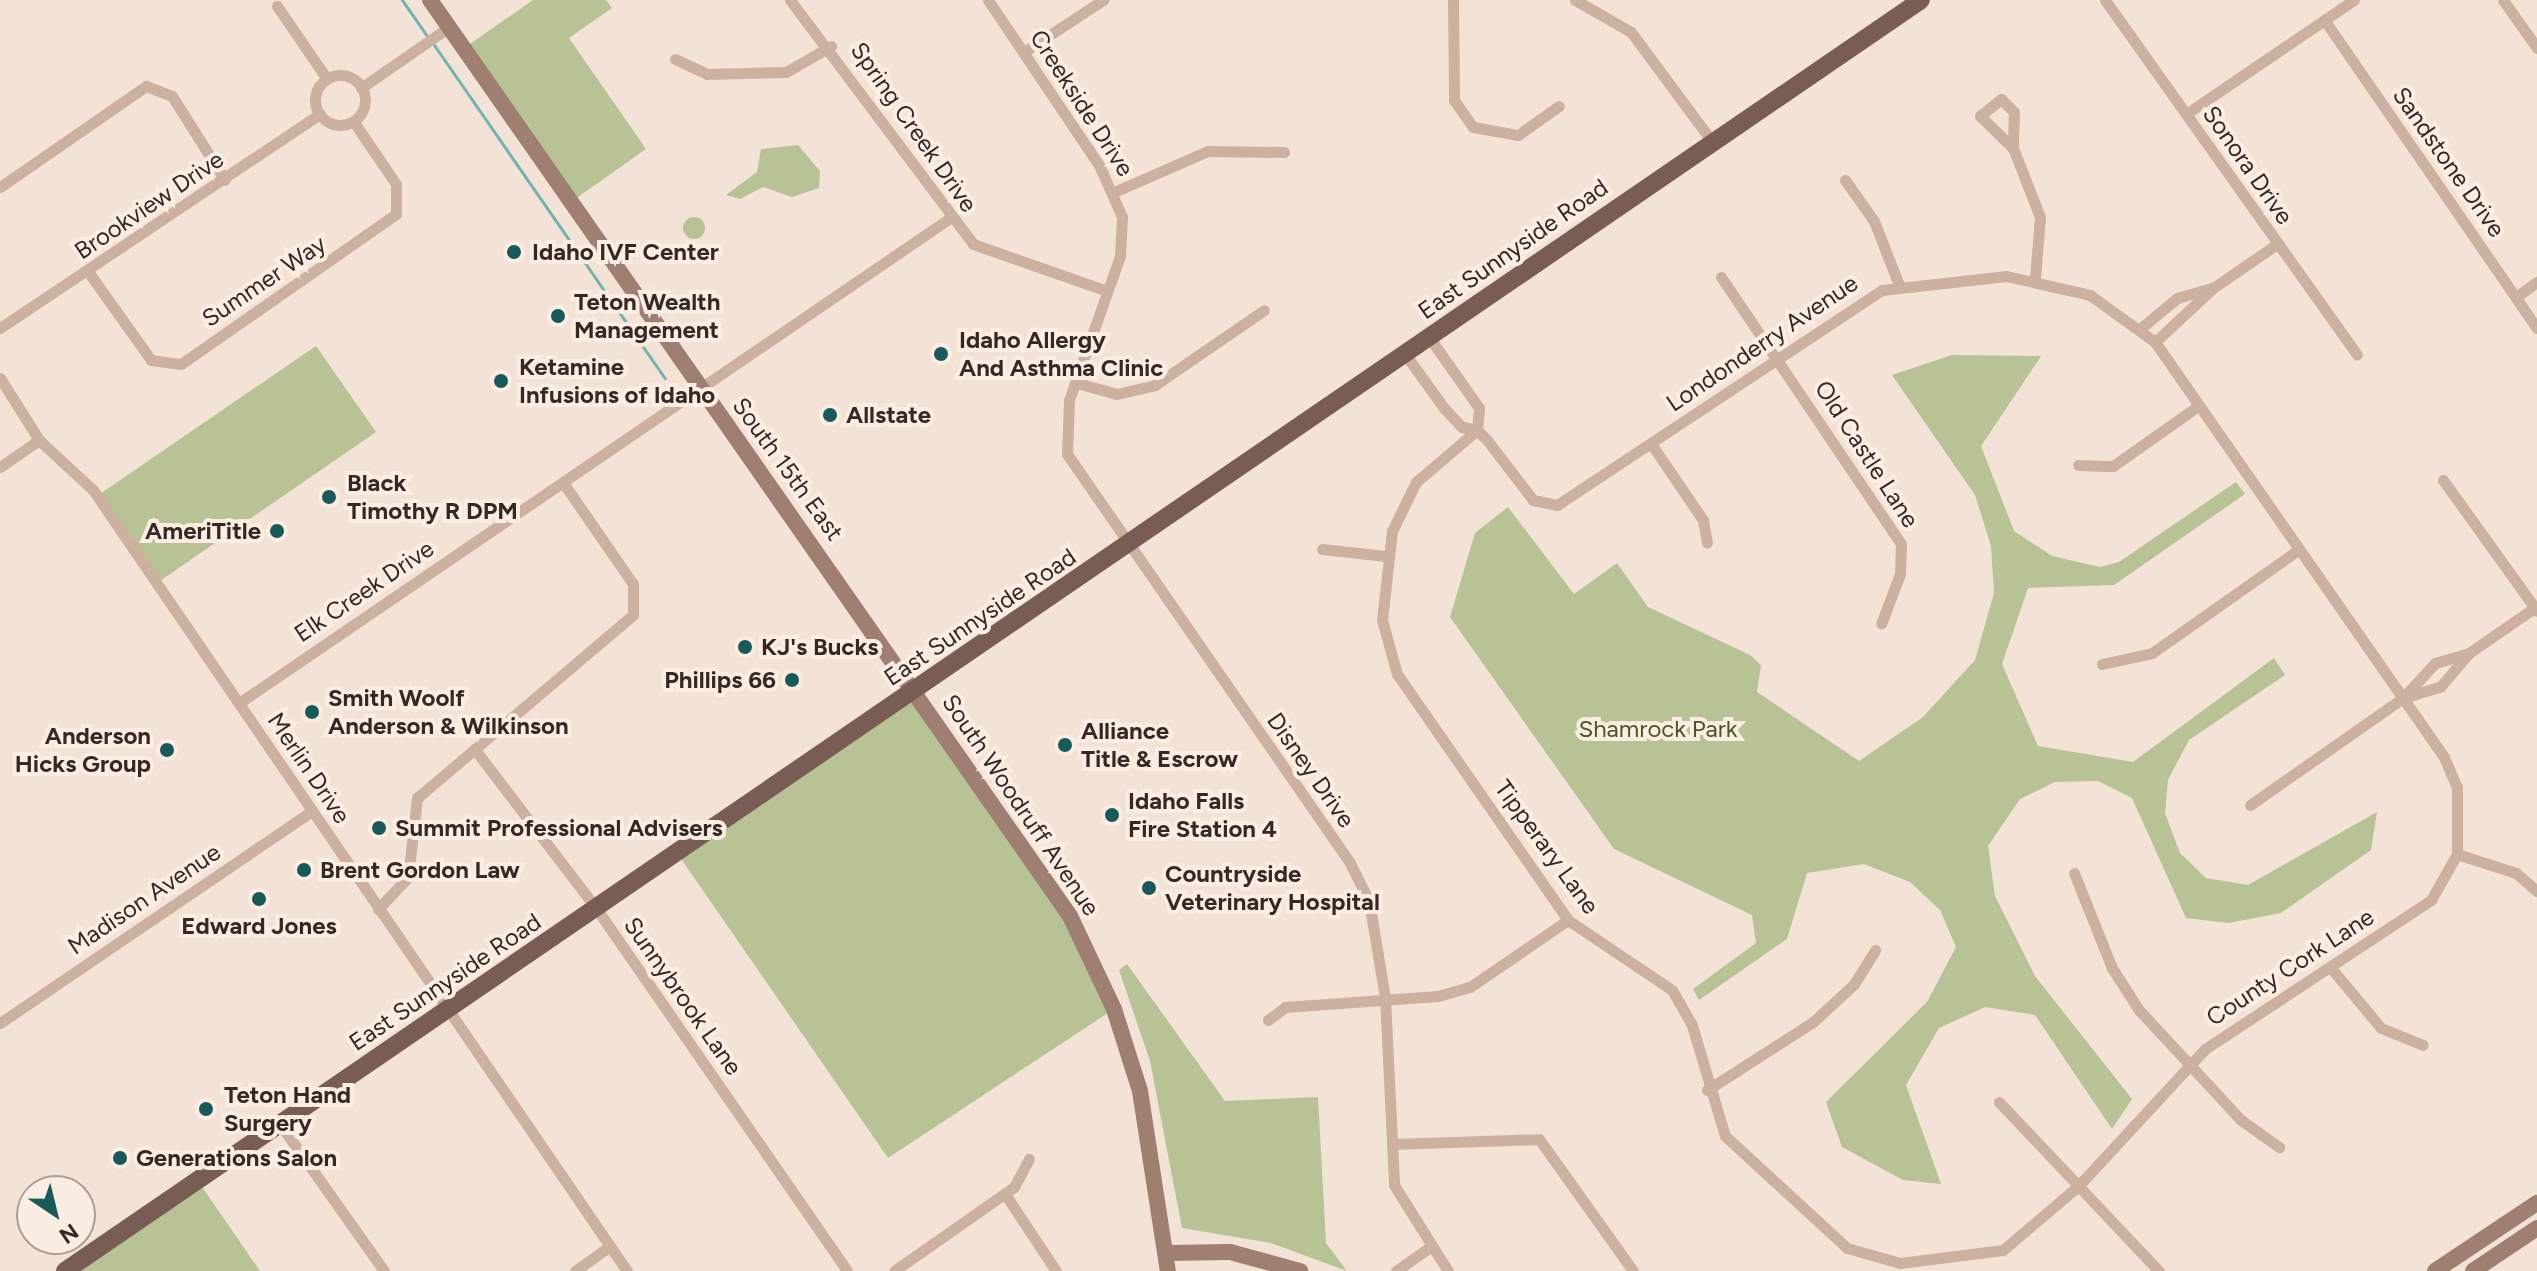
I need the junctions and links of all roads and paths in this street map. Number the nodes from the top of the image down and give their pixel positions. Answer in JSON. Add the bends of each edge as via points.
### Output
{"nodes":[{"id":1,"x":430,"y":0,"type":"edge"},
{"id":2,"x":790,"y":0,"type":"edge"},
{"id":3,"x":988,"y":0,"type":"edge"},
{"id":4,"x":1103,"y":0,"type":"edge"},
{"id":5,"x":1453,"y":0,"type":"edge"},
{"id":6,"x":1921,"y":0,"type":"edge"},
{"id":7,"x":2105,"y":0,"type":"edge"},
{"id":8,"x":2354,"y":0,"type":"edge"},
{"id":9,"x":2503,"y":0,"type":"edge"},
{"id":10,"x":1581,"y":1,"type":"edge"},
{"id":11,"x":277,"y":6,"type":"dead end"},
{"id":12,"x":2325,"y":21,"type":"junction"},
{"id":13,"x":443,"y":31,"type":"junction"},
{"id":14,"x":831,"y":46,"type":"junction"},
{"id":15,"x":2537,"y":48,"type":"edge"},
{"id":16,"x":1024,"y":52,"type":"junction"},
{"id":17,"x":675,"y":59,"type":"dead end"},
{"id":18,"x":327,"y":79,"type":"junction"},
{"id":19,"x":361,"y":88,"type":"junction"},
{"id":20,"x":1559,"y":106,"type":"dead end"},
{"id":21,"x":320,"y":114,"type":"junction"},
{"id":22,"x":2186,"y":114,"type":"junction"},
{"id":23,"x":353,"y":121,"type":"junction"},
{"id":24,"x":1711,"y":140,"type":"junction"},
{"id":25,"x":2013,"y":148,"type":"dead end"},
{"id":26,"x":1284,"y":152,"type":"dead end"},
{"id":27,"x":225,"y":180,"type":"junction"},
{"id":28,"x":1845,"y":180,"type":"dead end"},
{"id":29,"x":0,"y":187,"type":"edge"},
{"id":30,"x":1114,"y":192,"type":"junction"},
{"id":31,"x":950,"y":218,"type":"junction"},
{"id":32,"x":2277,"y":244,"type":"junction"},
{"id":33,"x":89,"y":273,"type":"junction"},
{"id":34,"x":1721,"y":277,"type":"dead end"},
{"id":35,"x":2035,"y":278,"type":"junction"},
{"id":36,"x":2537,"y":282,"type":"edge"},
{"id":37,"x":1899,"y":285,"type":"junction"},
{"id":38,"x":2213,"y":288,"type":"junction"},
{"id":39,"x":1107,"y":291,"type":"junction"},
{"id":40,"x":2516,"y":297,"type":"junction"},
{"id":41,"x":1264,"y":310,"type":"dead end"},
{"id":42,"x":0,"y":328,"type":"edge"},
{"id":43,"x":2141,"y":328,"type":"junction"},
{"id":44,"x":2537,"y":328,"type":"edge"},
{"id":45,"x":1429,"y":337,"type":"junction"},
{"id":46,"x":2155,"y":342,"type":"junction"},
{"id":47,"x":1405,"y":354,"type":"junction"},
{"id":48,"x":2357,"y":354,"type":"dead end"},
{"id":49,"x":1776,"y":358,"type":"junction"},
{"id":50,"x":0,"y":378,"type":"edge"},
{"id":51,"x":1077,"y":383,"type":"junction"},
{"id":52,"x":701,"y":389,"type":"junction"},
{"id":53,"x":2198,"y":406,"type":"junction"},
{"id":54,"x":1477,"y":430,"type":"junction"},
{"id":55,"x":39,"y":440,"type":"junction"},
{"id":56,"x":1652,"y":445,"type":"junction"},
{"id":57,"x":2078,"y":465,"type":"dead end"},
{"id":58,"x":0,"y":467,"type":"edge"},
{"id":59,"x":2443,"y":480,"type":"dead end"},
{"id":60,"x":564,"y":484,"type":"junction"},
{"id":61,"x":1707,"y":543,"type":"dead end"},
{"id":62,"x":1128,"y":545,"type":"junction"},
{"id":63,"x":1322,"y":549,"type":"dead end"},
{"id":64,"x":2298,"y":550,"type":"junction"},
{"id":65,"x":1386,"y":556,"type":"junction"},
{"id":66,"x":2536,"y":608,"type":"edge"},
{"id":67,"x":1881,"y":624,"type":"dead end"},
{"id":68,"x":2469,"y":653,"type":"junction"},
{"id":69,"x":2102,"y":664,"type":"dead end"},
{"id":70,"x":915,"y":690,"type":"junction"},
{"id":71,"x":2403,"y":698,"type":"junction"},
{"id":72,"x":239,"y":703,"type":"junction"},
{"id":73,"x":476,"y":751,"type":"junction"},
{"id":74,"x":2250,"y":805,"type":"dead end"},
{"id":75,"x":312,"y":811,"type":"junction"},
{"id":76,"x":2457,"y":854,"type":"junction"},
{"id":77,"x":2074,"y":873,"type":"dead end"},
{"id":78,"x":2537,"y":891,"type":"edge"},
{"id":79,"x":596,"y":908,"type":"junction"},
{"id":80,"x":378,"y":909,"type":"junction"},
{"id":81,"x":1568,"y":920,"type":"junction"},
{"id":82,"x":1875,"y":950,"type":"dead end"},
{"id":83,"x":2331,"y":968,"type":"junction"},
{"id":84,"x":1385,"y":998,"type":"junction"},
{"id":85,"x":447,"y":1010,"type":"junction"},
{"id":86,"x":1268,"y":1020,"type":"dead end"},
{"id":87,"x":0,"y":1023,"type":"edge"},
{"id":88,"x":2423,"y":1045,"type":"dead end"},
{"id":89,"x":2189,"y":1067,"type":"junction"},
{"id":90,"x":1707,"y":1090,"type":"junction"},
{"id":91,"x":1999,"y":1102,"type":"dead end"},
{"id":92,"x":280,"y":1124,"type":"junction"},
{"id":93,"x":1392,"y":1144,"type":"junction"},
{"id":94,"x":2279,"y":1147,"type":"dead end"},
{"id":95,"x":1029,"y":1159,"type":"dead end"},
{"id":96,"x":2077,"y":1187,"type":"junction"},
{"id":97,"x":1005,"y":1194,"type":"junction"},
{"id":98,"x":2537,"y":1203,"type":"edge"},
{"id":99,"x":2537,"y":1228,"type":"edge"},
{"id":100,"x":610,"y":1246,"type":"junction"},
{"id":101,"x":1430,"y":1247,"type":"junction"},
{"id":102,"x":1168,"y":1253,"type":"junction"},
{"id":103,"x":1929,"y":1267,"type":"edge"},
{"id":104,"x":65,"y":1271,"type":"edge"},
{"id":105,"x":384,"y":1271,"type":"edge"},
{"id":106,"x":575,"y":1271,"type":"edge"},
{"id":107,"x":627,"y":1271,"type":"edge"},
{"id":108,"x":847,"y":1271,"type":"edge"},
{"id":109,"x":894,"y":1271,"type":"edge"},
{"id":110,"x":1056,"y":1271,"type":"edge"},
{"id":111,"x":1168,"y":1271,"type":"edge"},
{"id":112,"x":1300,"y":1271,"type":"edge"},
{"id":113,"x":1396,"y":1271,"type":"edge"},
{"id":114,"x":1448,"y":1271,"type":"edge"},
{"id":115,"x":1633,"y":1271,"type":"edge"},
{"id":116,"x":2159,"y":1271,"type":"edge"},
{"id":117,"x":2435,"y":1271,"type":"edge"},
{"id":118,"x":2473,"y":1271,"type":"edge"}],
"edges":[{"from":1,"to":13,"type":"main road","name":"South 15th East"},
{"from":2,"to":14,"type":"street","name":"Spring Creek Drive"},
{"from":3,"to":16,"type":"street","name":"Creekside Drive"},
{"from":4,"to":16,"type":"street"},
{"from":5,"to":20,"type":"street","via":[[1454,100],[1473,127],[1518,135]]},
{"from":6,"to":24,"type":"main road","name":"East Sunnyside Road"},
{"from":7,"to":22,"type":"street","name":"Sonora Drive"},
{"from":8,"to":12,"type":"street"},
{"from":9,"to":15,"type":"street"},
{"from":10,"to":24,"type":"street","via":[[1631,32]]},
{"from":11,"to":18,"type":"street"},
{"from":12,"to":22,"type":"street"},
{"from":12,"to":40,"type":"street","name":"Sandstone Drive"},
{"from":13,"to":19,"type":"street"},
{"from":13,"to":52,"type":"main road","name":"South 15th East"},
{"from":14,"to":17,"type":"street","via":[[786,72],[707,74]]},
{"from":14,"to":31,"type":"street","name":"Spring Creek Drive"},
{"from":16,"to":30,"type":"street","name":"Creekside Drive"},
{"from":18,"to":19,"type":"street","via":[[342,75]]},
{"from":18,"to":21,"type":"street","via":[[317,91]]},
{"from":19,"to":23,"type":"street","via":[[363,110]]},
{"from":21,"to":23,"type":"street","via":[[339,125]]},
{"from":21,"to":27,"type":"street","name":"Brookview Drive"},
{"from":22,"to":32,"type":"street","name":"Sonora Drive"},
{"from":23,"to":33,"type":"street","name":"Summer Way","via":[[396,184],[396,214],[181,364],[151,360]]},
{"from":24,"to":45,"type":"main road","name":"East Sunnyside Road"},
{"from":25,"to":35,"type":"street","via":[[2040,217]]},
{"from":26,"to":30,"type":"street","via":[[1208,151]]},
{"from":27,"to":29,"type":"street","via":[[172,96],[146,86]]},
{"from":27,"to":33,"type":"street","name":"Brookview Drive"},
{"from":28,"to":37,"type":"street","via":[[1874,221]]},
{"from":30,"to":39,"type":"street","name":"Creekside Drive","via":[[1122,217],[1120,256]]},
{"from":31,"to":39,"type":"street","name":"Spring Creek Drive","via":[[999,257]]},
{"from":31,"to":52,"type":"street","name":"Elk Creek Drive"},
{"from":32,"to":38,"type":"street"},
{"from":32,"to":48,"type":"street","name":"Sonora Drive"},
{"from":33,"to":42,"type":"street","name":"Brookview Drive"},
{"from":34,"to":49,"type":"street","name":"Old Castle Lane"},
{"from":35,"to":37,"type":"street","name":"Londonderry Avenue"},
{"from":35,"to":43,"type":"street","name":"Londonderry Avenue","via":[[2090,295]]},
{"from":36,"to":40,"type":"street"},
{"from":37,"to":49,"type":"street","name":"Londonderry Avenue","via":[[1851,305]]},
{"from":38,"to":43,"type":"street","via":[[2177,298]]},
{"from":38,"to":46,"type":"street"},
{"from":39,"to":51,"type":"street","name":"Creekside Drive"},
{"from":40,"to":44,"type":"street","name":"Sandstone Drive"},
{"from":41,"to":51,"type":"street","via":[[1138,392]]},
{"from":43,"to":46,"type":"street","name":"Londonderry Avenue"},
{"from":45,"to":47,"type":"main road","name":"East Sunnyside Road"},
{"from":45,"to":54,"type":"street","name":"Londonderry Avenue","via":[[1479,408]]},
{"from":46,"to":53,"type":"street","name":"Londonderry Avenue"},
{"from":47,"to":54,"type":"street","name":"Londonderry Avenue","via":[[1444,408],[1462,427]]},
{"from":47,"to":62,"type":"main road","name":"East Sunnyside Road"},
{"from":49,"to":56,"type":"street","name":"Londonderry Avenue"},
{"from":49,"to":67,"type":"street","name":"Old Castle Lane","via":[[1901,544],[1900,574]]},
{"from":50,"to":55,"type":"street","name":"Merlin Drive"},
{"from":51,"to":62,"type":"street","name":"Creekside Drive","via":[[1067,454]]},
{"from":52,"to":60,"type":"street","name":"Elk Creek Drive"},
{"from":52,"to":70,"type":"main road","name":"South 15th East"},
{"from":53,"to":57,"type":"street","via":[[2113,466]]},
{"from":53,"to":64,"type":"street","name":"Londonderry Avenue"},
{"from":54,"to":56,"type":"street","name":"Londonderry Avenue","via":[[1542,504],[1569,501]]},
{"from":54,"to":65,"type":"street","name":"Tipperary Lane","via":[[1416,482]]},
{"from":55,"to":58,"type":"street"},
{"from":55,"to":72,"type":"street","name":"Merlin Drive","via":[[93,490]]},
{"from":56,"to":61,"type":"street","via":[[1703,520]]},
{"from":59,"to":66,"type":"street"},
{"from":60,"to":72,"type":"street","name":"Elk Creek Drive"},
{"from":60,"to":73,"type":"street","via":[[633,584],[633,615]]},
{"from":62,"to":70,"type":"main road","name":"East Sunnyside Road"},
{"from":62,"to":84,"type":"street","name":"Disney Drive","via":[[1355,871],[1378,936]]},
{"from":63,"to":65,"type":"street"},
{"from":64,"to":69,"type":"street","via":[[2152,653]]},
{"from":64,"to":71,"type":"street","name":"Londonderry Avenue"},
{"from":65,"to":81,"type":"street","name":"Tipperary Lane","via":[[1383,635],[1397,674]]},
{"from":66,"to":68,"type":"street"},
{"from":68,"to":71,"type":"street","via":[[2435,663]]},
{"from":68,"to":71,"type":"street","via":[[2440,687]]},
{"from":70,"to":79,"type":"main road","name":"East Sunnyside Road"},
{"from":70,"to":102,"type":"main road","name":"South Woodruff Avenue","via":[[1057,893],[1114,1009],[1143,1104]]},
{"from":71,"to":74,"type":"street"},
{"from":71,"to":76,"type":"street","name":"County Cork Lane","via":[[2457,787]]},
{"from":72,"to":75,"type":"street","name":"Merlin Drive"},
{"from":73,"to":79,"type":"street","name":"Sunnybrook Lane"},
{"from":73,"to":80,"type":"street","via":[[417,798],[408,877]]},
{"from":75,"to":80,"type":"street","name":"Merlin Drive"},
{"from":75,"to":87,"type":"street","name":"Madison Avenue"},
{"from":76,"to":78,"type":"street","via":[[2516,873]]},
{"from":76,"to":83,"type":"street","name":"County Cork Lane","via":[[2431,900]]},
{"from":77,"to":89,"type":"street","via":[[2119,980]]},
{"from":79,"to":85,"type":"main road","name":"East Sunnyside Road"},
{"from":79,"to":108,"type":"street","name":"Sunnybrook Lane"},
{"from":80,"to":85,"type":"street","name":"Merlin Drive"},
{"from":81,"to":84,"type":"street","via":[[1470,987]]},
{"from":81,"to":90,"type":"street","name":"Tipperary Lane","via":[[1672,990],[1692,1025]]},
{"from":82,"to":90,"type":"street","via":[[1854,984],[1823,1013]]},
{"from":83,"to":88,"type":"street","via":[[2381,1028]]},
{"from":83,"to":89,"type":"street","name":"County Cork Lane","via":[[2256,1010]]},
{"from":84,"to":86,"type":"street","via":[[1285,1007]]},
{"from":84,"to":93,"type":"street","name":"Disney Drive"},
{"from":85,"to":92,"type":"main road","name":"East Sunnyside Road"},
{"from":85,"to":100,"type":"street","name":"Merlin Drive"},
{"from":89,"to":94,"type":"street"},
{"from":89,"to":96,"type":"street","name":"County Cork Lane"},
{"from":90,"to":103,"type":"street","name":"Tipperary Lane","via":[[1725,1136],[1832,1241]]},
{"from":91,"to":96,"type":"street"},
{"from":92,"to":104,"type":"main road","name":"East Sunnyside Road"},
{"from":92,"to":105,"type":"street"},
{"from":93,"to":101,"type":"street","name":"Disney Drive","via":[[1398,1199]]},
{"from":93,"to":115,"type":"street","via":[[1539,1139]]},
{"from":95,"to":97,"type":"street"},
{"from":96,"to":103,"type":"street","name":"County Cork Lane","via":[[2003,1250]]},
{"from":96,"to":116,"type":"street"},
{"from":97,"to":109,"type":"street"},
{"from":97,"to":110,"type":"street"},
{"from":98,"to":117,"type":"main road"},
{"from":99,"to":118,"type":"main road"},
{"from":100,"to":106,"type":"street"},
{"from":100,"to":107,"type":"street","name":"Merlin Drive"},
{"from":101,"to":113,"type":"street"},
{"from":101,"to":114,"type":"street","name":"Disney Drive"},
{"from":102,"to":111,"type":"main road","name":"South Woodruff Avenue"},
{"from":102,"to":112,"type":"main road","via":[[1230,1252]]}]}
